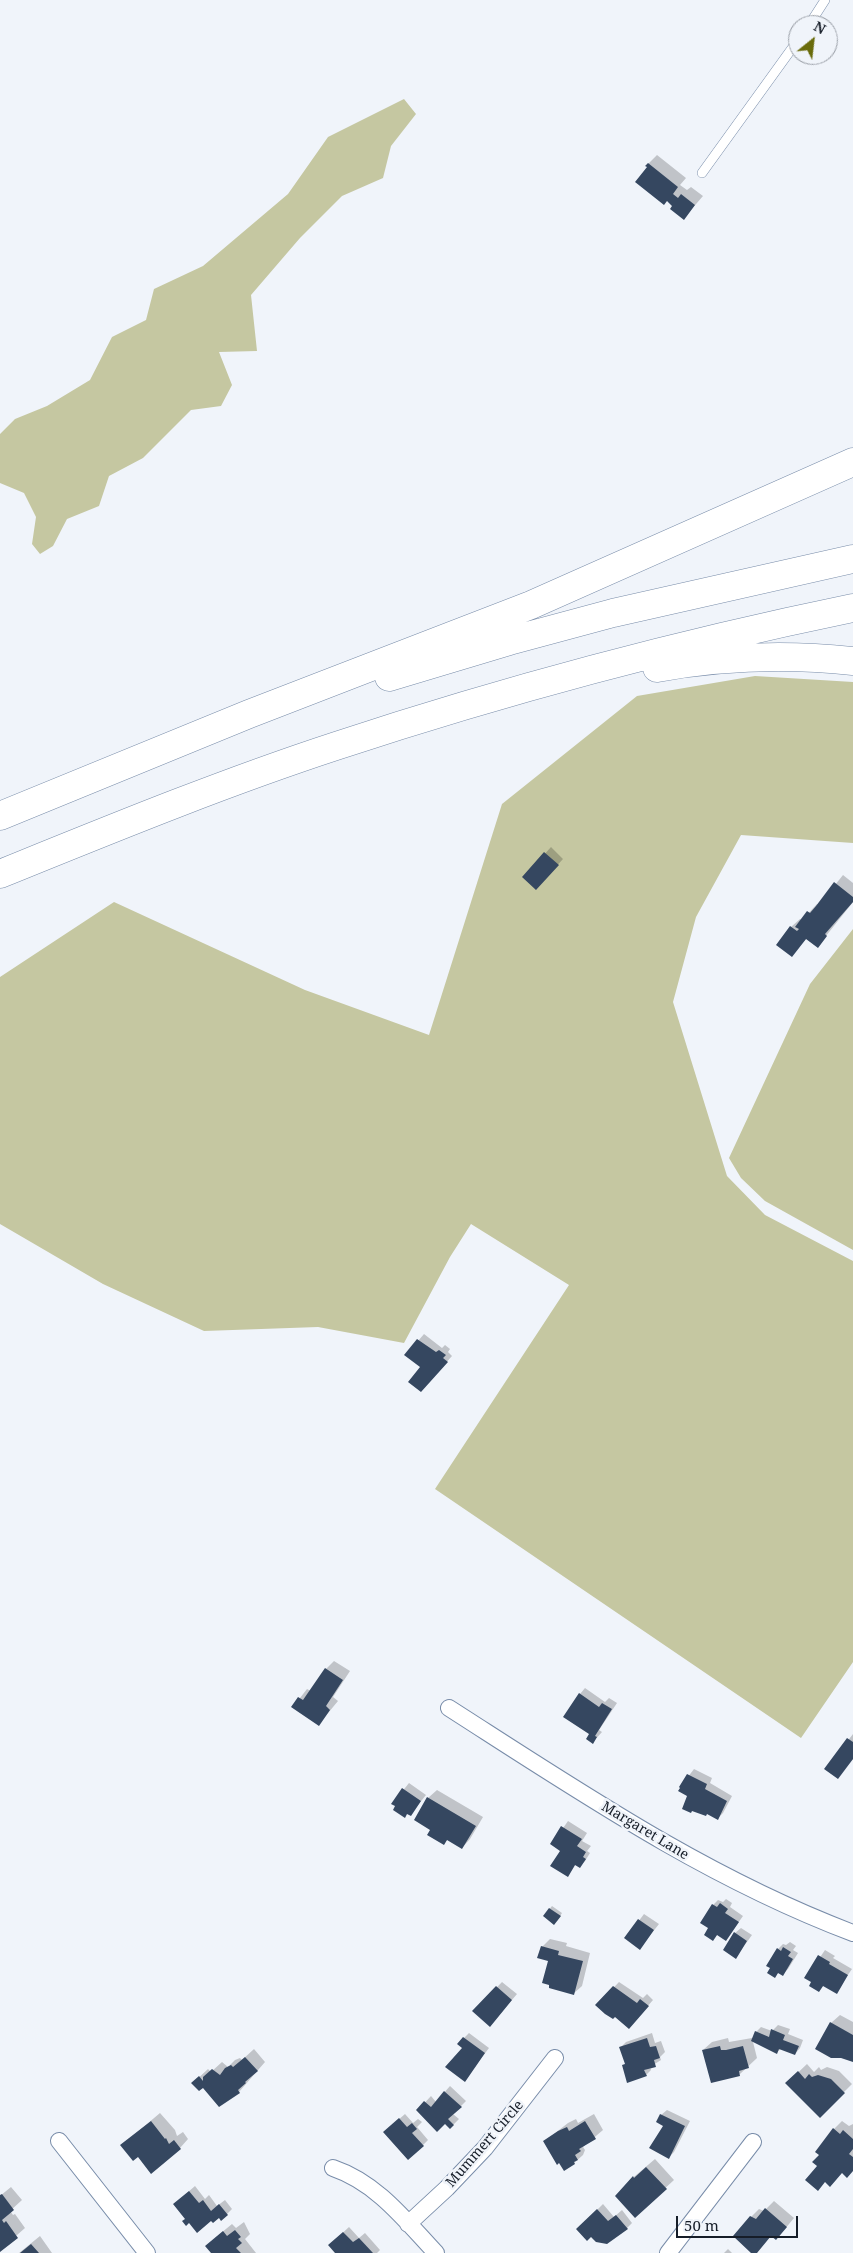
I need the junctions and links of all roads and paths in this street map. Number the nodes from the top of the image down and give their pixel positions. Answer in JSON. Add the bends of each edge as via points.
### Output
{"nodes":[{"id":1,"x":825,"y":0,"type":"edge"},
{"id":2,"x":815,"y":15,"type":"edge"},
{"id":3,"x":788,"y":54,"type":"edge"},
{"id":4,"x":702,"y":173,"type":"dead end"},
{"id":5,"x":853,"y":462,"type":"edge"},
{"id":6,"x":853,"y":559,"type":"edge"},
{"id":7,"x":853,"y":608,"type":"edge"},
{"id":8,"x":853,"y":661,"type":"edge"},
{"id":9,"x":335,"y":746,"type":"junction"},
{"id":10,"x":144,"y":759,"type":"junction"},
{"id":11,"x":0,"y":816,"type":"edge"},
{"id":12,"x":0,"y":874,"type":"edge"},
{"id":13,"x":449,"y":1708,"type":"dead end"},
{"id":14,"x":853,"y":1933,"type":"edge"},
{"id":15,"x":555,"y":2058,"type":"dead end"},
{"id":16,"x":59,"y":2141,"type":"dead end"},
{"id":17,"x":753,"y":2142,"type":"dead end"},
{"id":18,"x":333,"y":2168,"type":"dead end"},
{"id":19,"x":408,"y":2224,"type":"junction"},
{"id":20,"x":147,"y":2253,"type":"edge"},
{"id":21,"x":436,"y":2253,"type":"edge"},
{"id":22,"x":668,"y":2253,"type":"edge"}],
"edges":[{"from":1,"to":2,"type":"lane"},
{"from":3,"to":4,"type":"lane"},
{"from":5,"to":10,"type":"highway","via":[[531,605],[248,714]]},
{"from":6,"to":10,"type":"highway","via":[[733,585],[509,641],[259,718]]},
{"from":7,"to":9,"type":"highway","via":[[727,634],[578,673]]},
{"from":8,"to":9,"type":"highway","via":[[791,656],[746,657],[668,666],[486,706]]},
{"from":9,"to":12,"type":"highway"},
{"from":10,"to":11,"type":"highway"},
{"from":13,"to":14,"type":"street","name":"Margaret Lane","via":[[686,1856],[755,1892]]},
{"from":15,"to":19,"type":"street","name":"Mummert Circle","via":[[485,2148]]},
{"from":16,"to":20,"type":"street"},
{"from":17,"to":22,"type":"street"},
{"from":18,"to":19,"type":"street","via":[[380,2194]]},
{"from":19,"to":21,"type":"street"}]}
